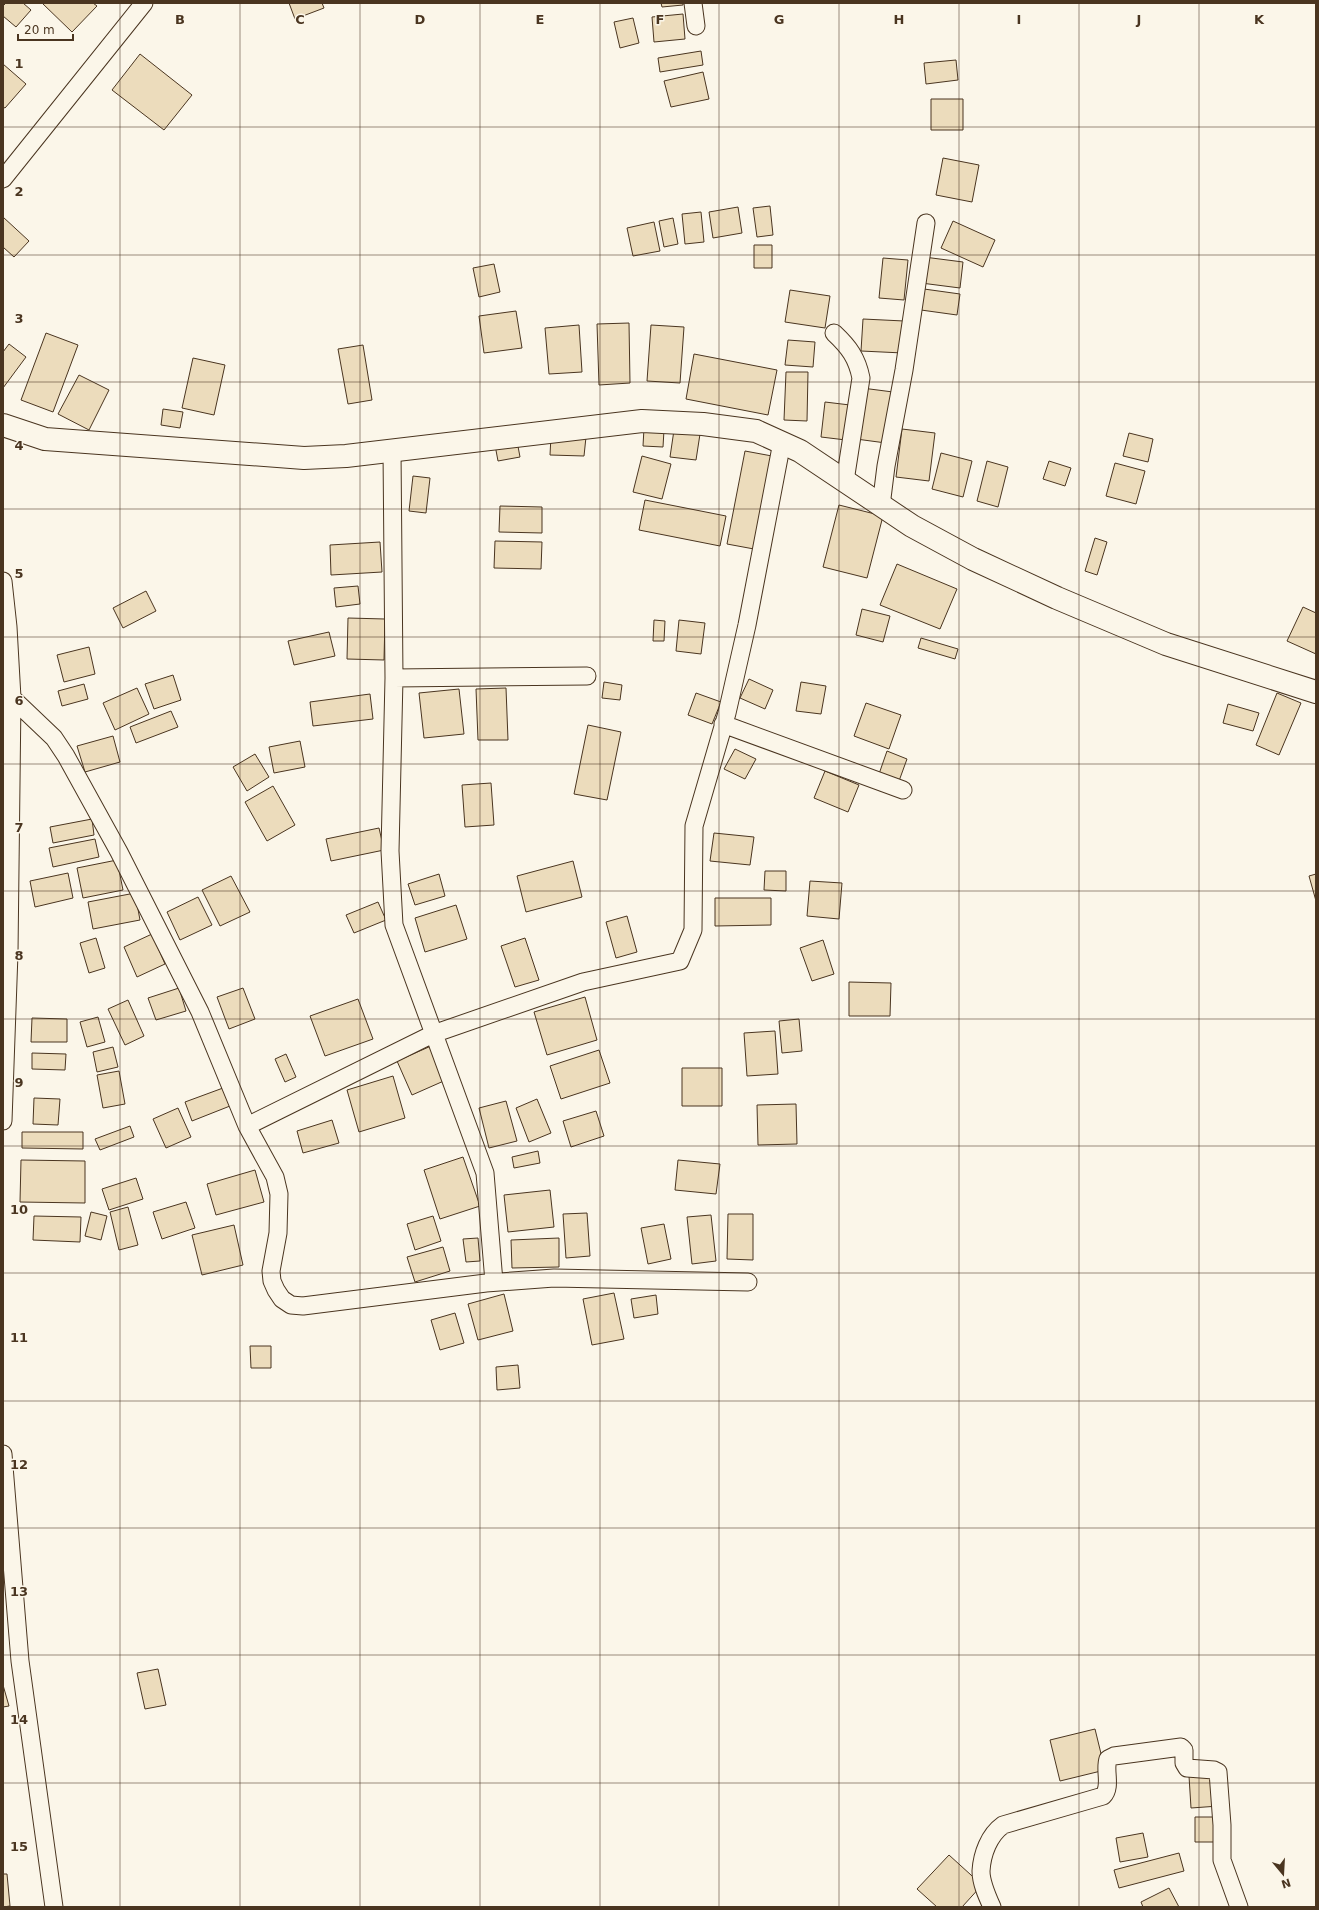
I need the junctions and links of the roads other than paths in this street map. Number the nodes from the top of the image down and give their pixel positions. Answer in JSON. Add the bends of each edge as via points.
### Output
{"nodes":[{"id":1,"x":144,"y":3,"type":"edge"},
{"id":2,"x":693,"y":3,"type":"edge"},
{"id":3,"x":696,"y":26,"type":"dead end"},
{"id":4,"x":3,"y":179,"type":"edge"},
{"id":5,"x":926,"y":223,"type":"dead end"},
{"id":6,"x":834,"y":333,"type":"dead end"},
{"id":7,"x":3,"y":425,"type":"edge"},
{"id":8,"x":782,"y":442,"type":"junction"},
{"id":9,"x":392,"y":450,"type":"junction"},
{"id":10,"x":845,"y":481,"type":"junction"},
{"id":11,"x":881,"y":506,"type":"junction"},
{"id":12,"x":3,"y":581,"type":"edge"},
{"id":13,"x":587,"y":676,"type":"dead end"},
{"id":14,"x":394,"y":678,"type":"junction"},
{"id":15,"x":1316,"y":692,"type":"edge"},
{"id":16,"x":12,"y":698,"type":"junction"},
{"id":17,"x":724,"y":724,"type":"junction"},
{"id":18,"x":903,"y":790,"type":"dead end"},
{"id":19,"x":433,"y":1034,"type":"junction"},
{"id":20,"x":3,"y":1121,"type":"edge"},
{"id":21,"x":247,"y":1126,"type":"junction"},
{"id":22,"x":494,"y":1282,"type":"junction"},
{"id":23,"x":748,"y":1282,"type":"dead end"},
{"id":24,"x":3,"y":1454,"type":"edge"},
{"id":25,"x":54,"y":1907,"type":"edge"},
{"id":26,"x":992,"y":1907,"type":"edge"},
{"id":27,"x":1239,"y":1907,"type":"edge"}],
"edges":[{"from":1,"to":4,"type":"street"},
{"from":2,"to":3,"type":"street"},
{"from":5,"to":11,"type":"street"},
{"from":6,"to":10,"type":"street","via":[[853,354],[860,378]]},
{"from":7,"to":9,"type":"street","via":[[45,439],[304,458]]},
{"from":8,"to":9,"type":"street","via":[[756,431],[703,424],[642,421]]},
{"from":8,"to":10,"type":"street"},
{"from":8,"to":17,"type":"street","via":[[747,625]]},
{"from":9,"to":14,"type":"street"},
{"from":10,"to":11,"type":"street"},
{"from":11,"to":15,"type":"street","via":[[966,555],[1057,598],[1166,644]]},
{"from":12,"to":16,"type":"street"},
{"from":13,"to":14,"type":"street"},
{"from":14,"to":19,"type":"street","via":[[390,851],[394,925]]},
{"from":16,"to":20,"type":"street","via":[[9,952]]},
{"from":16,"to":21,"type":"street","via":[[54,738],[119,852],[200,1012]]},
{"from":17,"to":18,"type":"street"},
{"from":17,"to":19,"type":"street","via":[[694,826],[693,930],[680,961],[584,982]]},
{"from":19,"to":21,"type":"street"},
{"from":19,"to":22,"type":"street","via":[[486,1173]]},
{"from":21,"to":22,"type":"street","via":[[275,1177],[279,1194],[278,1233],[271,1271],[276,1290],[282,1299],[291,1305],[303,1306]]},
{"from":22,"to":23,"type":"street","via":[[554,1278]]},
{"from":24,"to":25,"type":"street","via":[[20,1661]]},
{"from":26,"to":27,"type":"street","via":[[981,1872],[987,1845],[993,1833],[1003,1825],[1103,1796],[1107,1790],[1106,1763],[1114,1756],[1181,1747],[1184,1750],[1184,1763],[1187,1768],[1218,1772],[1222,1860]]}]}
